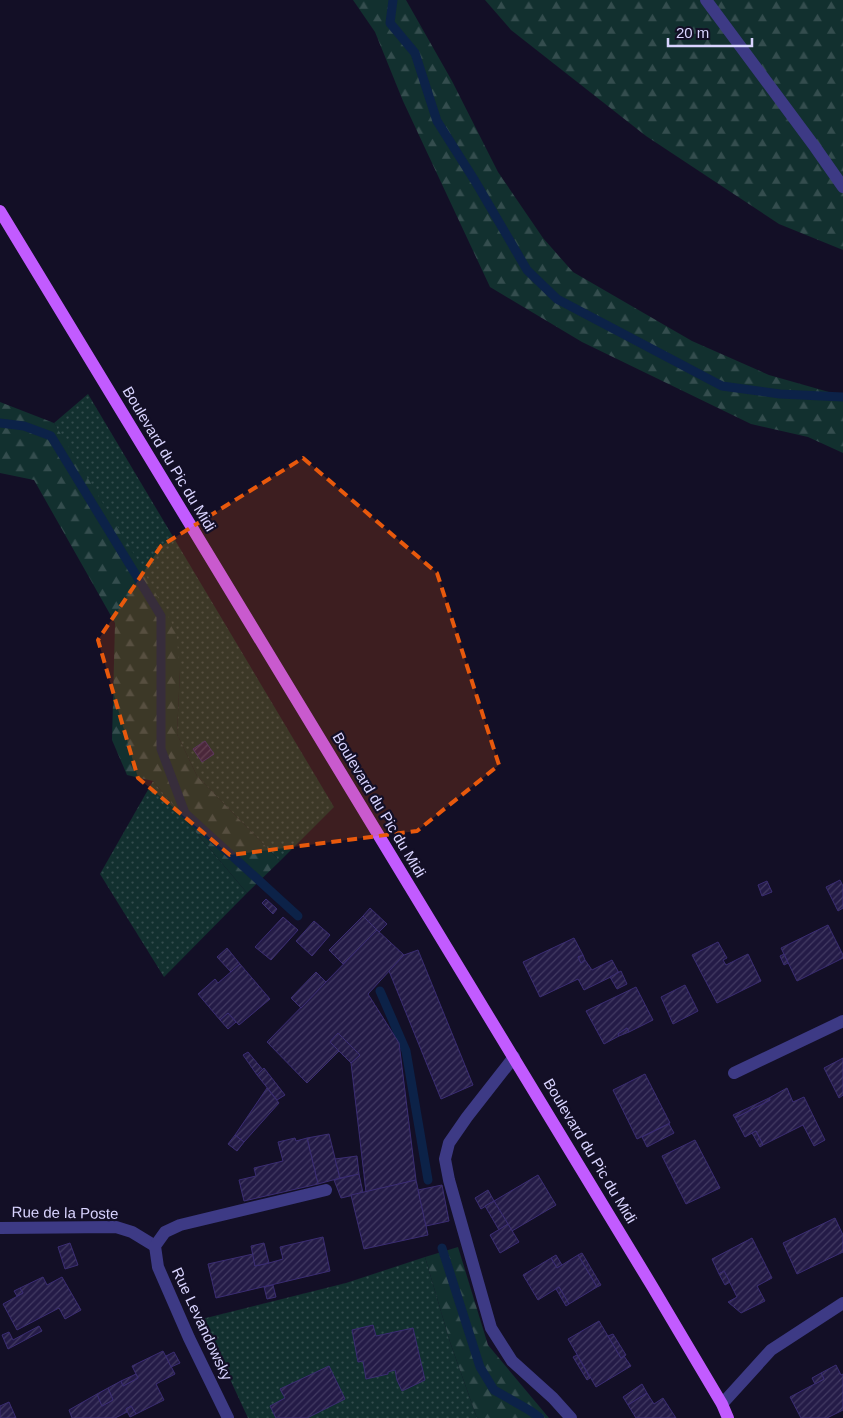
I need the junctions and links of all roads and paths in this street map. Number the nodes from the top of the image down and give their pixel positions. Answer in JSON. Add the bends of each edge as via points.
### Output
{"nodes":[{"id":1,"x":706,"y":0,"type":"edge"},
{"id":2,"x":843,"y":187,"type":"edge"},
{"id":3,"x":0,"y":211,"type":"edge"},
{"id":4,"x":843,"y":1021,"type":"edge"},
{"id":5,"x":514,"y":1057,"type":"junction"},
{"id":6,"x":734,"y":1073,"type":"dead end"},
{"id":7,"x":326,"y":1190,"type":"dead end"},
{"id":8,"x":0,"y":1228,"type":"edge"},
{"id":9,"x":155,"y":1246,"type":"junction"},
{"id":10,"x":843,"y":1303,"type":"edge"},
{"id":11,"x":722,"y":1404,"type":"junction"},
{"id":12,"x":228,"y":1418,"type":"edge"},
{"id":13,"x":571,"y":1418,"type":"edge"},
{"id":14,"x":728,"y":1418,"type":"edge"}],
"edges":[{"from":1,"to":2,"type":"street"},
{"from":3,"to":5,"type":"main road","name":"Boulevard du Pic du Midi"},
{"from":4,"to":6,"type":"street"},
{"from":5,"to":11,"type":"main road","name":"Boulevard du Pic du Midi"},
{"from":5,"to":13,"type":"street","via":[[467,1117],[450,1143],[445,1159],[491,1328],[512,1361]]},
{"from":7,"to":9,"type":"street","via":[[180,1224],[165,1232]]},
{"from":8,"to":9,"type":"street","name":"Rue de la Poste","via":[[116,1227],[132,1232]]},
{"from":9,"to":12,"type":"street","name":"Rue Levandowsky","via":[[158,1267]]},
{"from":10,"to":11,"type":"street","via":[[770,1350]]},
{"from":11,"to":14,"type":"main road","name":"Boulevard du Pic du Midi"}]}
